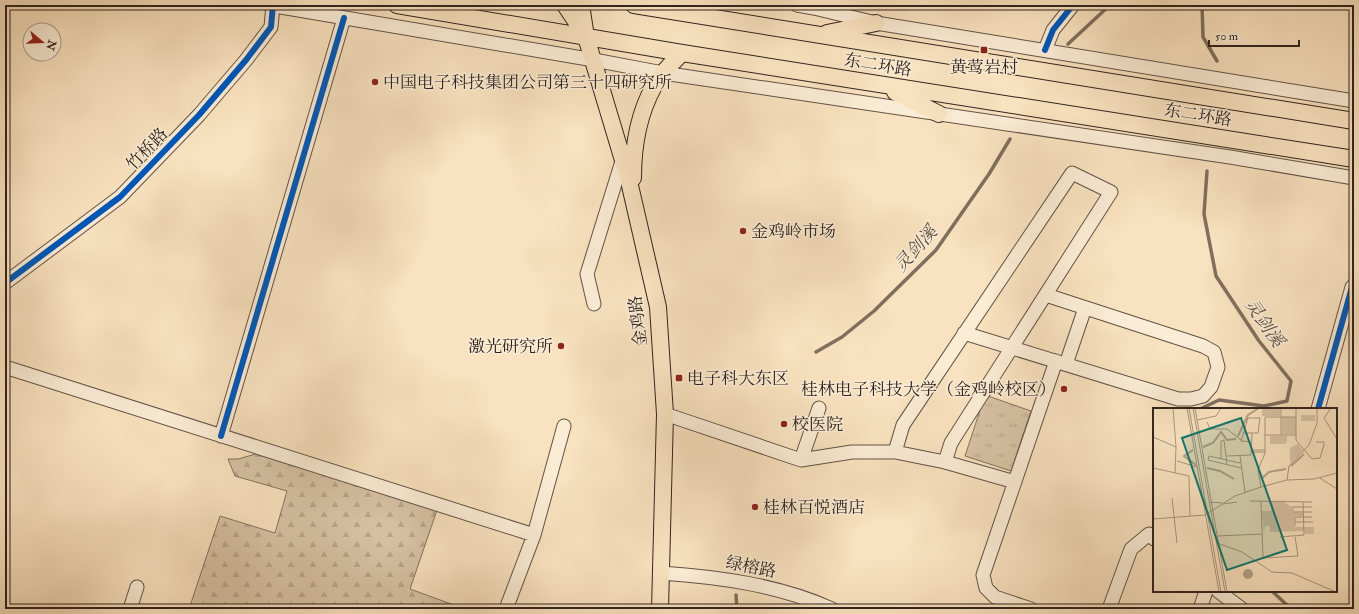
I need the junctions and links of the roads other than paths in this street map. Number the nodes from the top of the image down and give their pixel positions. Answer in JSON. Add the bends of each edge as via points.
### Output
{"nodes":[{"id":1,"x":270,"y":5,"type":"edge"},
{"id":2,"x":273,"y":5,"type":"edge"},
{"id":3,"x":397,"y":5,"type":"edge"},
{"id":4,"x":565,"y":5,"type":"edge"},
{"id":5,"x":581,"y":5,"type":"edge"},
{"id":6,"x":634,"y":5,"type":"edge"},
{"id":7,"x":797,"y":5,"type":"edge"},
{"id":8,"x":1073,"y":5,"type":"edge"},
{"id":9,"x":344,"y":18,"type":"junction"},
{"id":10,"x":876,"y":23,"type":"junction"},
{"id":11,"x":816,"y":35,"type":"junction"},
{"id":12,"x":586,"y":37,"type":"junction"},
{"id":13,"x":1045,"y":50,"type":"junction"},
{"id":14,"x":682,"y":53,"type":"junction"},
{"id":15,"x":594,"y":60,"type":"junction"},
{"id":16,"x":663,"y":74,"type":"junction"},
{"id":17,"x":881,"y":85,"type":"junction"},
{"id":18,"x":1354,"y":101,"type":"edge"},
{"id":19,"x":939,"y":114,"type":"junction"},
{"id":20,"x":1354,"y":121,"type":"edge"},
{"id":21,"x":623,"y":158,"type":"junction"},
{"id":22,"x":1354,"y":159,"type":"edge"},
{"id":23,"x":1354,"y":178,"type":"edge"},
{"id":24,"x":633,"y":198,"type":"junction"},
{"id":25,"x":5,"y":283,"type":"edge"},
{"id":26,"x":1354,"y":285,"type":"edge"},
{"id":27,"x":1046,"y":295,"type":"junction"},
{"id":28,"x":594,"y":304,"type":"dead end"},
{"id":29,"x":1085,"y":308,"type":"junction"},
{"id":30,"x":964,"y":334,"type":"junction"},
{"id":31,"x":1012,"y":348,"type":"junction"},
{"id":32,"x":1061,"y":363,"type":"junction"},
{"id":33,"x":5,"y":367,"type":"edge"},
{"id":34,"x":819,"y":408,"type":"dead end"},
{"id":35,"x":1318,"y":408,"type":"edge"},
{"id":36,"x":665,"y":414,"type":"junction"},
{"id":37,"x":564,"y":426,"type":"dead end"},
{"id":38,"x":221,"y":436,"type":"junction"},
{"id":39,"x":895,"y":452,"type":"junction"},
{"id":40,"x":801,"y":460,"type":"junction"},
{"id":41,"x":944,"y":462,"type":"junction"},
{"id":42,"x":1014,"y":482,"type":"junction"},
{"id":43,"x":534,"y":535,"type":"junction"},
{"id":44,"x":1153,"y":538,"type":"edge"},
{"id":45,"x":662,"y":573,"type":"junction"},
{"id":46,"x":137,"y":587,"type":"dead end"},
{"id":47,"x":1206,"y":592,"type":"edge"},
{"id":48,"x":1219,"y":592,"type":"edge"},
{"id":49,"x":1012,"y":606,"type":"edge"},
{"id":50,"x":130,"y":609,"type":"edge"},
{"id":51,"x":506,"y":609,"type":"edge"},
{"id":52,"x":660,"y":609,"type":"edge"},
{"id":53,"x":832,"y":609,"type":"edge"},
{"id":54,"x":1029,"y":609,"type":"edge"},
{"id":55,"x":1109,"y":609,"type":"edge"},
{"id":56,"x":1200,"y":609,"type":"edge"},
{"id":57,"x":1242,"y":609,"type":"edge"}],
"edges":[{"from":1,"to":2,"type":"street"},
{"from":2,"to":9,"type":"street"},
{"from":2,"to":25,"type":"street","name":"竹桥路","via":[[271,27],[246,60],[199,115],[120,197]]},
{"from":3,"to":12,"type":"main road","name":"东二环路"},
{"from":4,"to":12,"type":"main road"},
{"from":5,"to":12,"type":"main road"},
{"from":6,"to":11,"type":"main road","name":"东二环路"},
{"from":7,"to":10,"type":"street"},
{"from":8,"to":13,"type":"street","via":[[1053,30]]},
{"from":9,"to":15,"type":"street"},
{"from":9,"to":38,"type":"street"},
{"from":10,"to":11,"type":"main road"},
{"from":10,"to":13,"type":"street"},
{"from":11,"to":20,"type":"main road","name":"东二环路"},
{"from":12,"to":14,"type":"main road","name":"东二环路"},
{"from":12,"to":15,"type":"main road","name":"金鸡路"},
{"from":13,"to":18,"type":"street"},
{"from":14,"to":16,"type":"main road"},
{"from":14,"to":17,"type":"main road","name":"东二环路"},
{"from":15,"to":16,"type":"street"},
{"from":15,"to":21,"type":"main road","name":"金鸡路"},
{"from":16,"to":19,"type":"street"},
{"from":16,"to":24,"type":"main road","via":[[654,85],[640,124],[633,168]]},
{"from":17,"to":19,"type":"main road"},
{"from":17,"to":22,"type":"main road","name":"东二环路"},
{"from":19,"to":23,"type":"street"},
{"from":21,"to":24,"type":"main road","name":"金鸡路"},
{"from":21,"to":28,"type":"street","via":[[587,274]]},
{"from":24,"to":36,"type":"main road","name":"金鸡路","via":[[658,307]]},
{"from":26,"to":35,"type":"street"},
{"from":27,"to":29,"type":"street"},
{"from":27,"to":30,"type":"street","via":[[1111,192],[1072,173]]},
{"from":27,"to":31,"type":"street"},
{"from":29,"to":32,"type":"street"},
{"from":29,"to":32,"type":"street","via":[[1203,346],[1214,352],[1218,367],[1211,387],[1203,396],[1178,399]]},
{"from":30,"to":31,"type":"street"},
{"from":30,"to":39,"type":"street","via":[[904,425]]},
{"from":31,"to":32,"type":"street"},
{"from":31,"to":41,"type":"street","via":[[951,443]]},
{"from":32,"to":42,"type":"street"},
{"from":33,"to":38,"type":"street"},
{"from":34,"to":40,"type":"street"},
{"from":36,"to":40,"type":"street"},
{"from":36,"to":45,"type":"main road","name":"金鸡路"},
{"from":37,"to":43,"type":"street"},
{"from":38,"to":43,"type":"street"},
{"from":39,"to":40,"type":"street","via":[[852,452]]},
{"from":39,"to":41,"type":"street"},
{"from":41,"to":42,"type":"street"},
{"from":42,"to":49,"type":"street","via":[[983,576],[986,588],[995,597]]},
{"from":43,"to":51,"type":"street"},
{"from":44,"to":55,"type":"street","via":[[1149,534],[1131,549]]},
{"from":45,"to":52,"type":"main road","name":"金鸡路"},
{"from":45,"to":53,"type":"street","name":"绿榕路","via":[[704,576],[784,591]]},
{"from":46,"to":50,"type":"street"},
{"from":47,"to":56,"type":"street"},
{"from":48,"to":57,"type":"street"},
{"from":49,"to":54,"type":"street"}]}
